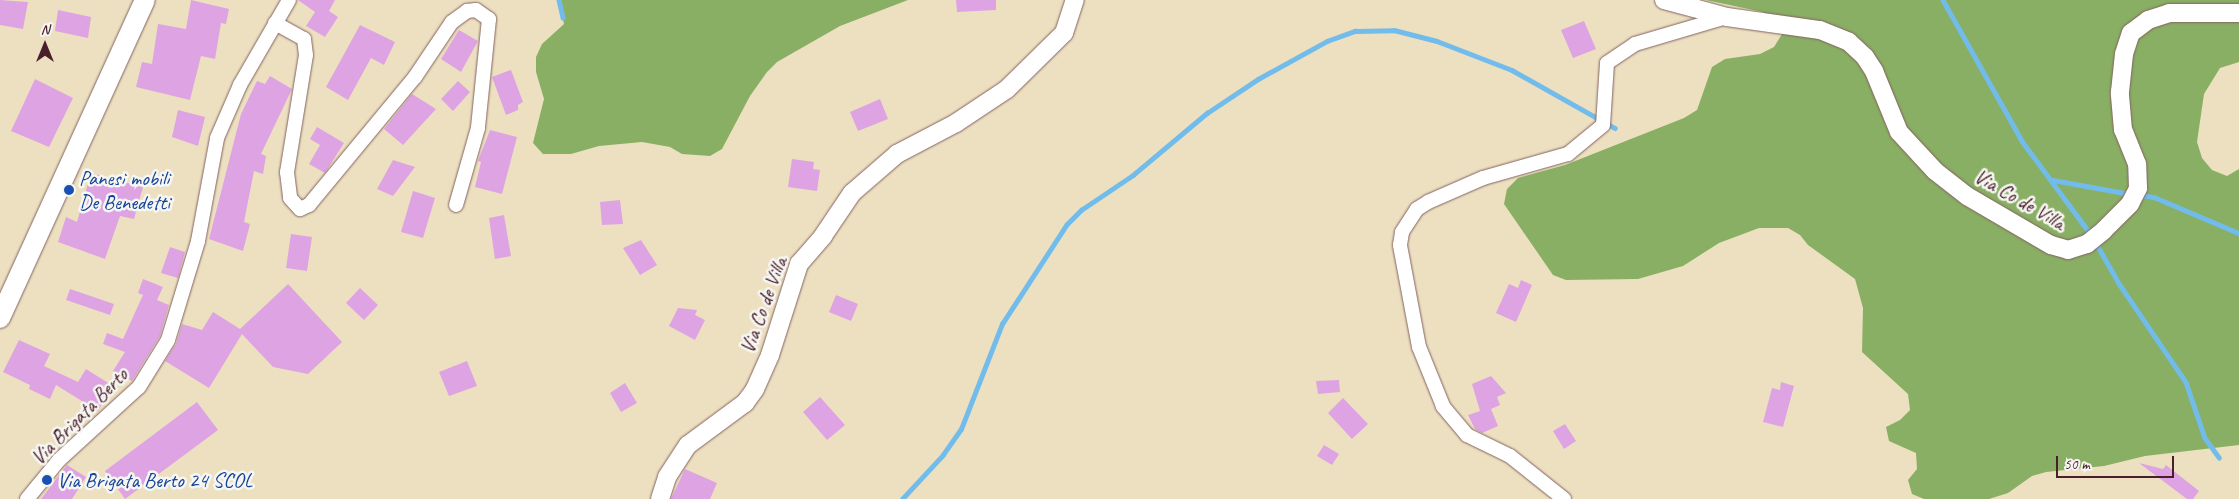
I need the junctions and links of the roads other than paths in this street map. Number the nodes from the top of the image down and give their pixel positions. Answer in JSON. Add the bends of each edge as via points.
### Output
{"nodes":[{"id":1,"x":144,"y":0,"type":"edge"},
{"id":2,"x":288,"y":0,"type":"edge"},
{"id":3,"x":1075,"y":0,"type":"edge"},
{"id":4,"x":1664,"y":0,"type":"edge"},
{"id":5,"x":2239,"y":13,"type":"edge"},
{"id":6,"x":1727,"y":17,"type":"junction"},
{"id":7,"x":275,"y":23,"type":"junction"},
{"id":8,"x":456,"y":204,"type":"dead end"},
{"id":9,"x":0,"y":318,"type":"edge"},
{"id":10,"x":27,"y":499,"type":"edge"},
{"id":11,"x":660,"y":499,"type":"edge"},
{"id":12,"x":1564,"y":499,"type":"edge"}],
"edges":[{"from":1,"to":9,"type":"main road"},
{"from":2,"to":7,"type":"street","name":"Via Brigata Berto"},
{"from":3,"to":11,"type":"street","name":"Via Co de Villa","via":[[1064,33],[1007,89],[956,123],[897,154],[852,193],[799,264],[770,355],[755,389],[745,403],[688,445],[667,477]]},
{"from":4,"to":6,"type":"street","name":"Via Co de Villa"},
{"from":5,"to":6,"type":"street","name":"Via Co de Villa","via":[[2169,13],[2148,20],[2131,33],[2124,54],[2120,92],[2124,130],[2137,164],[2138,188],[2130,204],[2104,230],[2087,244],[2068,250],[2051,245],[1967,196],[1935,171],[1900,132],[1874,71],[1865,56],[1848,42],[1820,30]]},
{"from":6,"to":12,"type":"street","via":[[1635,44],[1607,63],[1603,125],[1568,154],[1483,178],[1428,202],[1416,209],[1402,232],[1400,245],[1419,347],[1443,406],[1467,436],[1510,456]]},
{"from":7,"to":8,"type":"street","via":[[304,39],[306,55],[287,172],[290,198],[300,209],[309,205],[415,77],[452,22],[467,11],[476,10],[489,19],[478,128]]},
{"from":7,"to":10,"type":"street","name":"Via Brigata Berto","via":[[240,85],[217,138],[198,241],[168,340],[140,387],[59,460]]}]}
